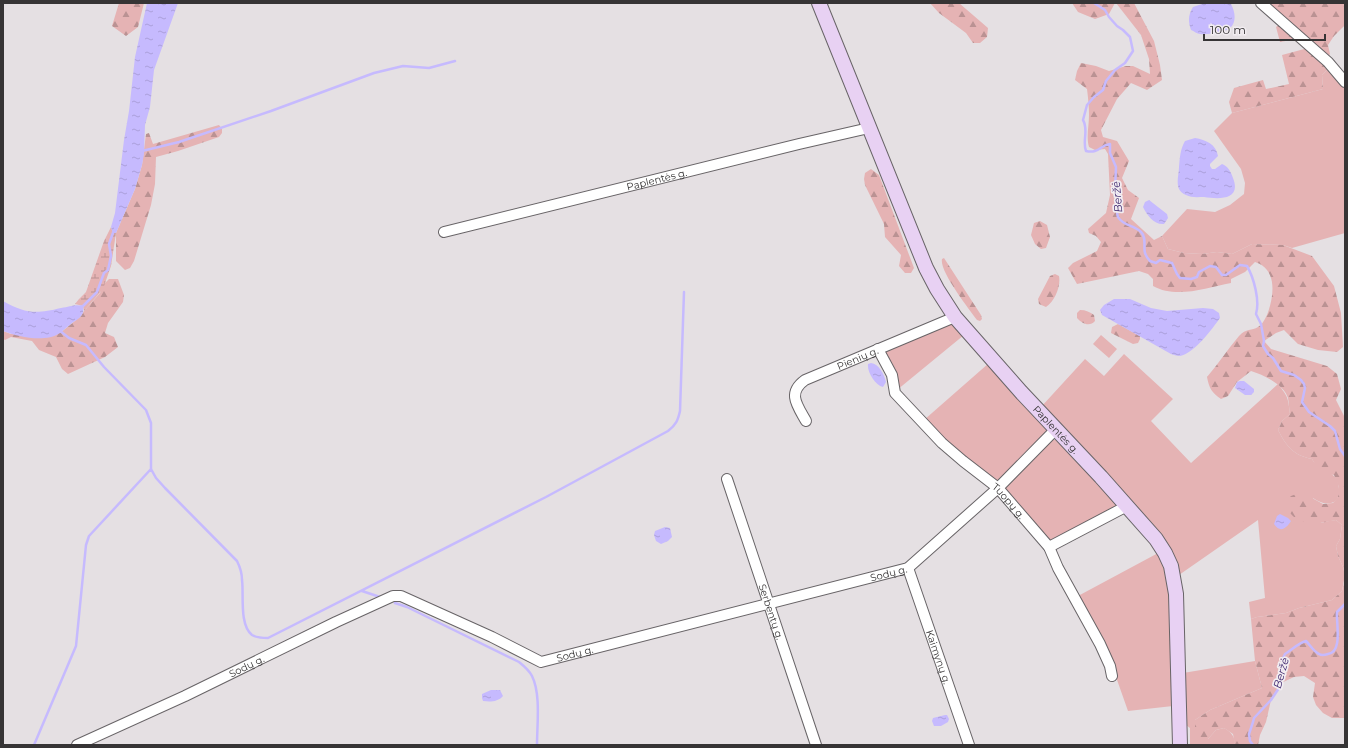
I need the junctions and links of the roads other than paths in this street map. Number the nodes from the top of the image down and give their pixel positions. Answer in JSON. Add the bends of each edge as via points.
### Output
{"nodes":[{"id":1,"x":819,"y":3,"type":"edge"},
{"id":2,"x":1261,"y":3,"type":"edge"},
{"id":3,"x":1345,"y":82,"type":"edge"},
{"id":4,"x":869,"y":128,"type":"junction"},
{"id":5,"x":444,"y":232,"type":"dead end"},
{"id":6,"x":955,"y":317,"type":"junction"},
{"id":7,"x":878,"y":349,"type":"junction"},
{"id":8,"x":806,"y":421,"type":"dead end"},
{"id":9,"x":1056,"y":429,"type":"junction"},
{"id":10,"x":727,"y":479,"type":"dead end"},
{"id":11,"x":998,"y":488,"type":"junction"},
{"id":12,"x":1127,"y":506,"type":"junction"},
{"id":13,"x":1049,"y":547,"type":"junction"},
{"id":14,"x":908,"y":568,"type":"junction"},
{"id":15,"x":769,"y":603,"type":"junction"},
{"id":16,"x":1112,"y":676,"type":"dead end"},
{"id":17,"x":77,"y":745,"type":"edge"},
{"id":18,"x":816,"y":745,"type":"edge"},
{"id":19,"x":969,"y":745,"type":"edge"},
{"id":20,"x":1180,"y":745,"type":"edge"}],
"edges":[{"from":1,"to":4,"type":"main road","name":"Paplentės g."},
{"from":2,"to":3,"type":"street","via":[[1328,62]]},
{"from":4,"to":5,"type":"street","name":"Paplentės g."},
{"from":4,"to":6,"type":"main road","name":"Paplentės g.","via":[[926,268]]},
{"from":6,"to":7,"type":"street","name":"Pienių g."},
{"from":6,"to":9,"type":"main road","name":"Paplentės g."},
{"from":7,"to":8,"type":"street","name":"Pienių g.","via":[[799,384],[795,391],[796,404]]},
{"from":7,"to":11,"type":"street","name":"Tuopų g.","via":[[892,375],[895,392],[942,443]]},
{"from":9,"to":11,"type":"street","name":"Sodų g."},
{"from":9,"to":12,"type":"main road","name":"Paplentės g."},
{"from":10,"to":15,"type":"street","name":"Serbentų g."},
{"from":11,"to":13,"type":"street","name":"Tuopų g."},
{"from":11,"to":14,"type":"street","name":"Sodų g."},
{"from":12,"to":13,"type":"street"},
{"from":12,"to":20,"type":"main road","name":"Paplentės g.","via":[[1159,544],[1171,566],[1177,603]]},
{"from":13,"to":16,"type":"street","name":"Tuopų g.","via":[[1100,644]]},
{"from":14,"to":15,"type":"street","name":"Sodų g."},
{"from":14,"to":19,"type":"street","name":"Kaimynų g."},
{"from":15,"to":17,"type":"street","name":"Sodų g.","via":[[542,662],[401,596],[393,596]]},
{"from":15,"to":18,"type":"street","name":"Serbentų g."}]}
